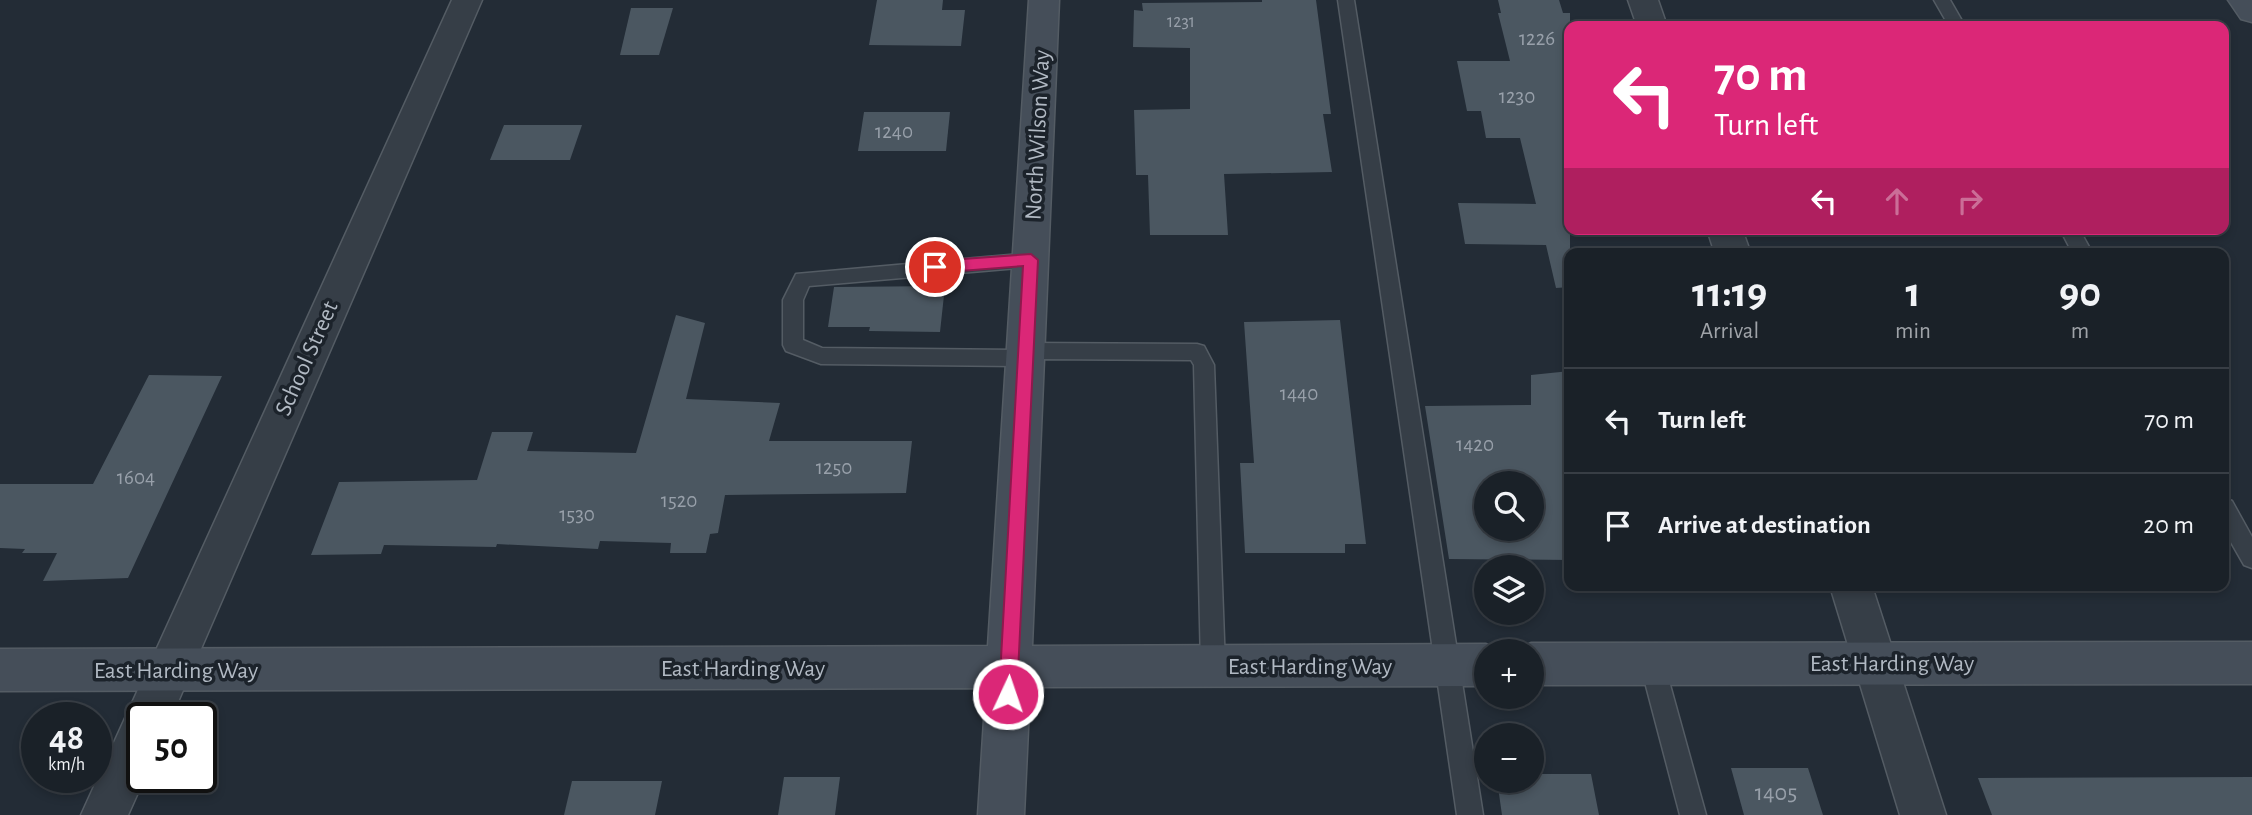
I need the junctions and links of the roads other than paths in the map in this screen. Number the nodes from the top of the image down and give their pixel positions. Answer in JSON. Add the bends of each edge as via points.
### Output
{"nodes":[{"id":1,"x":467,"y":0,"type":"edge"},
{"id":2,"x":1044,"y":0,"type":"edge"},
{"id":3,"x":1346,"y":0,"type":"edge"},
{"id":4,"x":1643,"y":0,"type":"edge"},
{"id":5,"x":1942,"y":0,"type":"edge"},
{"id":6,"x":2243,"y":0,"type":"edge"},
{"id":7,"x":2252,"y":12,"type":"edge"},
{"id":8,"x":1650,"y":21,"type":"edge"},
{"id":9,"x":1954,"y":21,"type":"edge"},
{"id":10,"x":1031,"y":260,"type":"junction"},
{"id":11,"x":1026,"y":354,"type":"junction"},
{"id":12,"x":2229,"y":517,"type":"edge"},
{"id":13,"x":2252,"y":558,"type":"edge"},
{"id":14,"x":1852,"y":591,"type":"edge"},
{"id":15,"x":1652,"y":663,"type":"junction"},
{"id":16,"x":1874,"y":663,"type":"junction"},
{"id":17,"x":2252,"y":663,"type":"edge"},
{"id":18,"x":1544,"y":664,"type":"edge"},
{"id":19,"x":1467,"y":665,"type":"edge"},
{"id":20,"x":1213,"y":666,"type":"junction"},
{"id":21,"x":1010,"y":667,"type":"junction"},
{"id":22,"x":0,"y":670,"type":"edge"},
{"id":23,"x":169,"y":670,"type":"junction"},
{"id":24,"x":155,"y":702,"type":"edge"},
{"id":25,"x":126,"y":766,"type":"edge"},
{"id":26,"x":104,"y":815,"type":"edge"},
{"id":27,"x":1002,"y":815,"type":"edge"},
{"id":28,"x":1470,"y":815,"type":"edge"},
{"id":29,"x":1693,"y":815,"type":"edge"},
{"id":30,"x":1923,"y":815,"type":"edge"}],
"edges":[{"from":1,"to":23,"type":"street","name":"School Street"},
{"from":2,"to":10,"type":"street","name":"North Wilson Way"},
{"from":3,"to":19,"type":"lane"},
{"from":4,"to":8,"type":"street"},
{"from":5,"to":9,"type":"lane"},
{"from":6,"to":7,"type":"street"},
{"from":10,"to":11,"type":"street","name":"North Wilson Way"},
{"from":10,"to":11,"type":"lane","via":[[803,279],[793,300],[793,345],[821,356]]},
{"from":11,"to":20,"type":"lane","via":[[1197,352],[1204,365]]},
{"from":11,"to":21,"type":"street","name":"North Wilson Way"},
{"from":12,"to":13,"type":"lane"},
{"from":14,"to":16,"type":"street"},
{"from":15,"to":16,"type":"street","name":"East Harding Way"},
{"from":15,"to":18,"type":"street","name":"East Harding Way"},
{"from":15,"to":29,"type":"lane"},
{"from":16,"to":17,"type":"street","name":"East Harding Way"},
{"from":16,"to":30,"type":"street"},
{"from":19,"to":20,"type":"street","name":"East Harding Way"},
{"from":19,"to":28,"type":"lane"},
{"from":20,"to":21,"type":"street","name":"East Harding Way"},
{"from":21,"to":23,"type":"street","name":"East Harding Way"},
{"from":21,"to":27,"type":"street","name":"North Wilson Way"},
{"from":22,"to":23,"type":"street","name":"East Harding Way"},
{"from":23,"to":24,"type":"street","name":"School Street"},
{"from":25,"to":26,"type":"street"}]}
